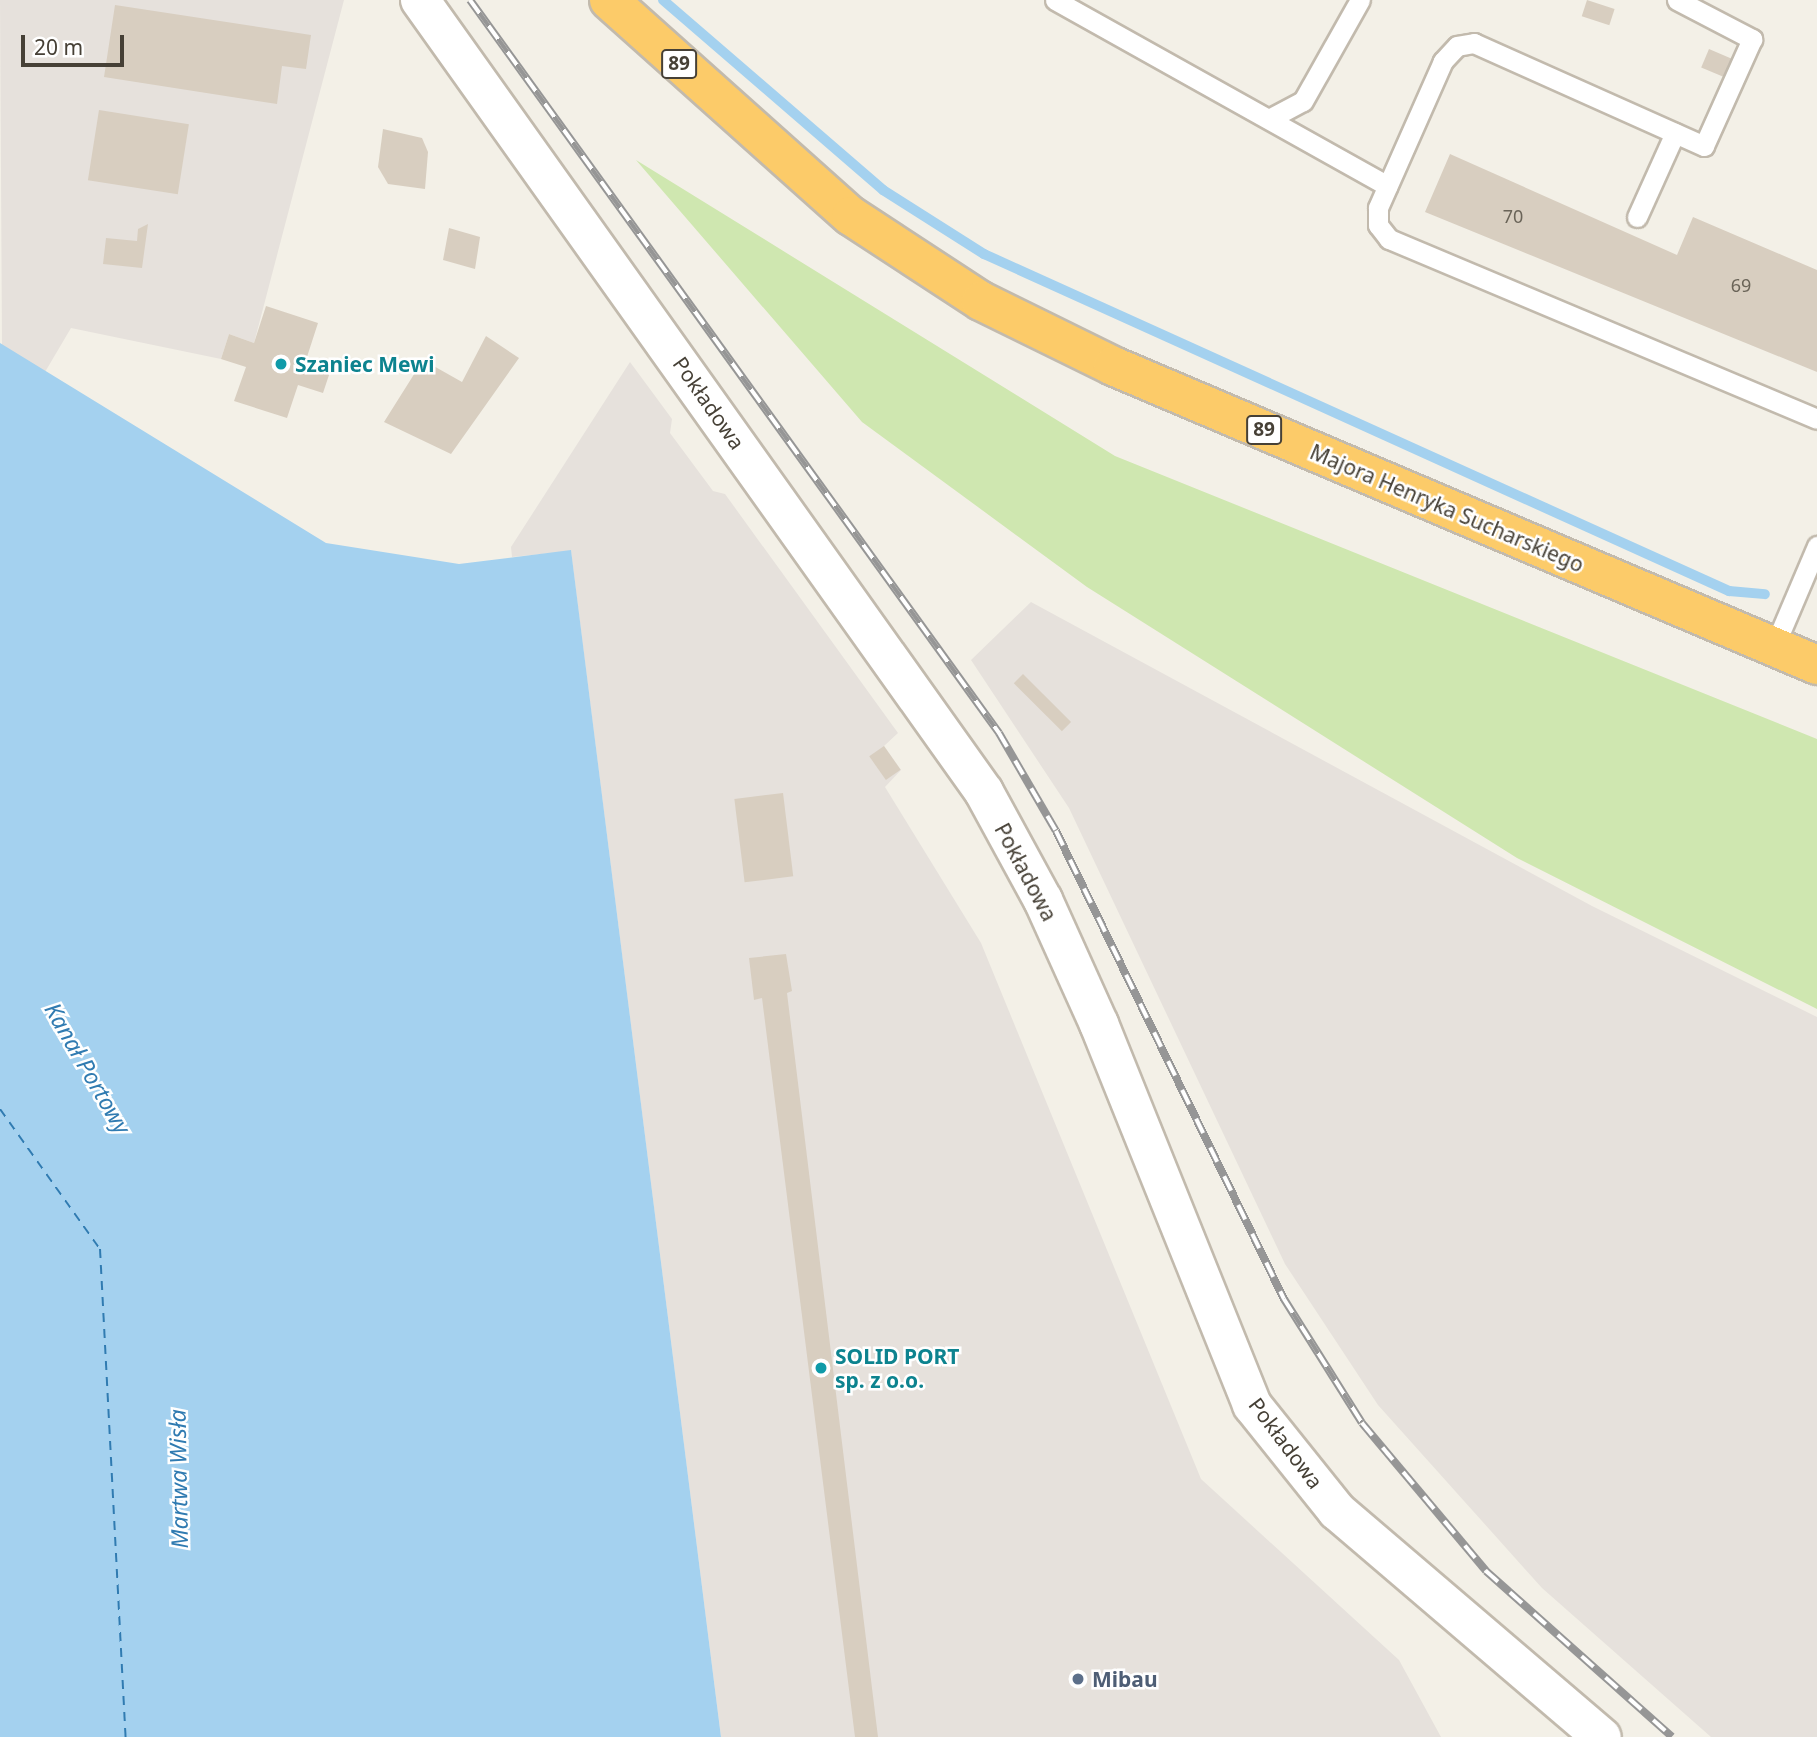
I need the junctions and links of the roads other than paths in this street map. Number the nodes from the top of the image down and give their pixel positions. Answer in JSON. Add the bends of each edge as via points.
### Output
{"nodes":[{"id":1,"x":420,"y":0,"type":"edge"},
{"id":2,"x":609,"y":0,"type":"edge"},
{"id":3,"x":1055,"y":0,"type":"edge"},
{"id":4,"x":1360,"y":0,"type":"edge"},
{"id":5,"x":1677,"y":0,"type":"edge"},
{"id":6,"x":1269,"y":119,"type":"junction"},
{"id":7,"x":1675,"y":133,"type":"junction"},
{"id":8,"x":1388,"y":186,"type":"junction"},
{"id":9,"x":1636,"y":217,"type":"dead end"},
{"id":10,"x":1817,"y":419,"type":"edge"},
{"id":11,"x":1817,"y":546,"type":"edge"},
{"id":12,"x":1774,"y":647,"type":"junction"},
{"id":13,"x":1817,"y":665,"type":"edge"},
{"id":14,"x":1602,"y":1737,"type":"edge"}],
"edges":[{"from":1,"to":14,"type":"street","name":"Pokładowa","via":[[984,792],[1043,900],[1099,1024],[1252,1405],[1337,1511]]},
{"from":2,"to":12,"type":"highway","name":"Majora Henryka Sucharskiego","number":"89","via":[[851,216],[981,301],[1126,371]]},
{"from":3,"to":6,"type":"lane"},
{"from":4,"to":6,"type":"lane","via":[[1303,101]]},
{"from":5,"to":7,"type":"lane","via":[[1752,39],[1704,146]]},
{"from":6,"to":8,"type":"lane"},
{"from":7,"to":8,"type":"lane","via":[[1474,43],[1457,46],[1443,61]]},
{"from":7,"to":9,"type":"lane"},
{"from":8,"to":10,"type":"lane","via":[[1378,208],[1378,225],[1389,239]]},
{"from":11,"to":12,"type":"lane"},
{"from":12,"to":13,"type":"highway","name":"Majora Henryka Sucharskiego","number":"89"}]}
